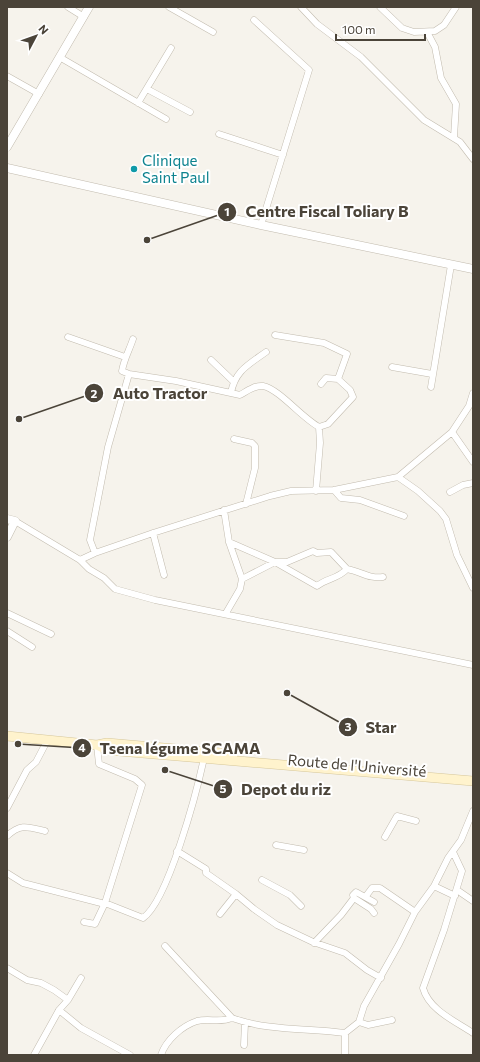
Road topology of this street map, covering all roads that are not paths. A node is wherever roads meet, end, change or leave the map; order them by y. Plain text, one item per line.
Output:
1 (68, 7) edge
2 (89, 7) edge
3 (169, 7) edge
4 (301, 7) edge
5 (380, 7) edge
6 (456, 7) edge
7 (84, 17) junction
8 (254, 20) dead end
9 (213, 32) dead end
10 (427, 32) junction
11 (171, 48) dead end
12 (61, 58) junction
13 (7, 76) edge
14 (147, 89) junction
15 (39, 94) junction
16 (138, 103) junction
17 (190, 112) dead end
18 (166, 119) dead end
19 (219, 134) dead end
20 (454, 137) junction
21 (7, 147) edge
22 (282, 155) junction
23 (473, 159) edge
24 (7, 168) edge
25 (261, 225) junction
26 (451, 265) junction
27 (473, 269) edge
28 (275, 335) dead end
29 (68, 337) dead end
30 (133, 339) dead end
31 (266, 352) dead end
32 (124, 357) junction
33 (211, 360) dead end
34 (392, 367) dead end
35 (129, 374) junction
36 (432, 374) junction
37 (338, 379) junction
38 (233, 381) junction
39 (321, 384) dead end
40 (431, 387) dead end
41 (231, 393) junction
42 (473, 393) edge
43 (319, 427) junction
44 (452, 432) junction
45 (234, 439) dead end
46 (473, 462) edge
47 (398, 477) junction
48 (473, 483) edge
49 (334, 490) junction
50 (316, 491) junction
51 (450, 492) dead end
52 (246, 504) junction
53 (224, 510) junction
54 (404, 516) dead end
55 (11, 520) edge
56 (153, 533) junction
57 (7, 537) edge
58 (229, 542) junction
59 (95, 553) junction
60 (80, 560) junction
61 (275, 562) junction
62 (347, 569) junction
63 (164, 575) dead end
64 (384, 577) dead end
65 (242, 579) junction
66 (473, 588) edge
67 (7, 613) edge
68 (226, 613) junction
69 (7, 632) edge
70 (51, 634) dead end
71 (32, 647) dead end
72 (473, 665) edge
73 (7, 736) edge
74 (46, 741) junction
75 (97, 745) junction
76 (204, 758) junction
77 (473, 776) edge
78 (473, 781) edge
79 (7, 808) edge
80 (473, 811) edge
81 (416, 821) dead end
82 (45, 831) dead end
83 (7, 836) edge
84 (385, 837) dead end
85 (276, 845) dead end
86 (177, 850) junction
87 (304, 850) dead end
88 (453, 852) junction
89 (7, 873) edge
90 (262, 880) dead end
91 (434, 886) junction
92 (456, 893) junction
93 (236, 894) junction
94 (366, 896) junction
95 (354, 898) junction
96 (374, 902) dead end
97 (473, 902) edge
98 (105, 903) junction
99 (301, 906) dead end
100 (415, 912) junction
101 (374, 913) dead end
102 (220, 914) dead end
103 (84, 922) dead end
104 (314, 942) junction
105 (165, 946) dead end
106 (7, 968) edge
107 (81, 978) dead end
108 (380, 978) junction
109 (68, 1000) junction
110 (59, 1010) junction
111 (232, 1018) junction
112 (392, 1020) dead end
113 (359, 1022) junction
114 (245, 1023) junction
115 (345, 1033) junction
116 (473, 1033) edge
117 (244, 1045) dead end
118 (34, 1055) edge
119 (130, 1055) edge
120 (161, 1055) edge
121 (345, 1055) edge

1 - 7 street
2 - 7 street
3 - 9 street
4 - 20 street
5 - 10 street
6 - 10 street
7 - 12 street
8 - 22 street
10 - 20 street
11 - 14 street
12 - 15 street
12 - 16 street
13 - 15 street
14 - 16 street
14 - 17 street
15 - 21 street
16 - 18 street
19 - 22 street
20 - 23 street
22 - 25 street
24 - 25 street
25 - 26 street
26 - 27 street
26 - 36 street
28 - 37 street
29 - 32 street
30 - 32 street
31 - 38 street
32 - 35 street
33 - 38 street
34 - 36 street
35 - 41 street
35 - 59 street
36 - 40 street
37 - 39 street
37 - 43 street
38 - 41 street
41 - 43 street
42 - 44 street
43 - 50 street
44 - 46 street
44 - 47 street
45 - 52 street
47 - 49 street
47 - 66 street
48 - 51 street
49 - 50 street
49 - 54 street
50 - 52 street
52 - 53 street
53 - 56 street
53 - 58 street
55 - 57 street
55 - 60 street
56 - 59 street
56 - 63 street
58 - 61 street
58 - 65 street
59 - 60 street
60 - 68 street
61 - 62 street
61 - 62 street
61 - 65 street
62 - 64 street
65 - 68 street
67 - 70 street
68 - 72 street
69 - 71 street
73 - 74 main road, Route de l'Université
74 - 75 main road, Route de l'Université
74 - 79 street
75 - 76 main road, Route de l'Université
75 - 77 main road, Route de l'Université
75 - 98 street
76 - 78 main road, Route de l'Université
76 - 86 street
80 - 88 street
81 - 84 street
82 - 83 street
85 - 87 street
86 - 93 street
86 - 98 street
88 - 91 street
88 - 92 street
89 - 98 street
90 - 99 street
91 - 92 street
91 - 100 street
92 - 97 street
92 - 116 street
93 - 102 street
93 - 104 street
94 - 95 street
94 - 96 street
94 - 100 street
95 - 101 street
95 - 104 street
98 - 103 street
100 - 108 street
104 - 108 street
105 - 111 street
106 - 109 street
107 - 109 street
108 - 113 street
109 - 110 street
110 - 118 street
110 - 119 street
111 - 114 street
111 - 120 street
112 - 113 street
113 - 115 street
114 - 115 street
114 - 117 street
115 - 121 street

